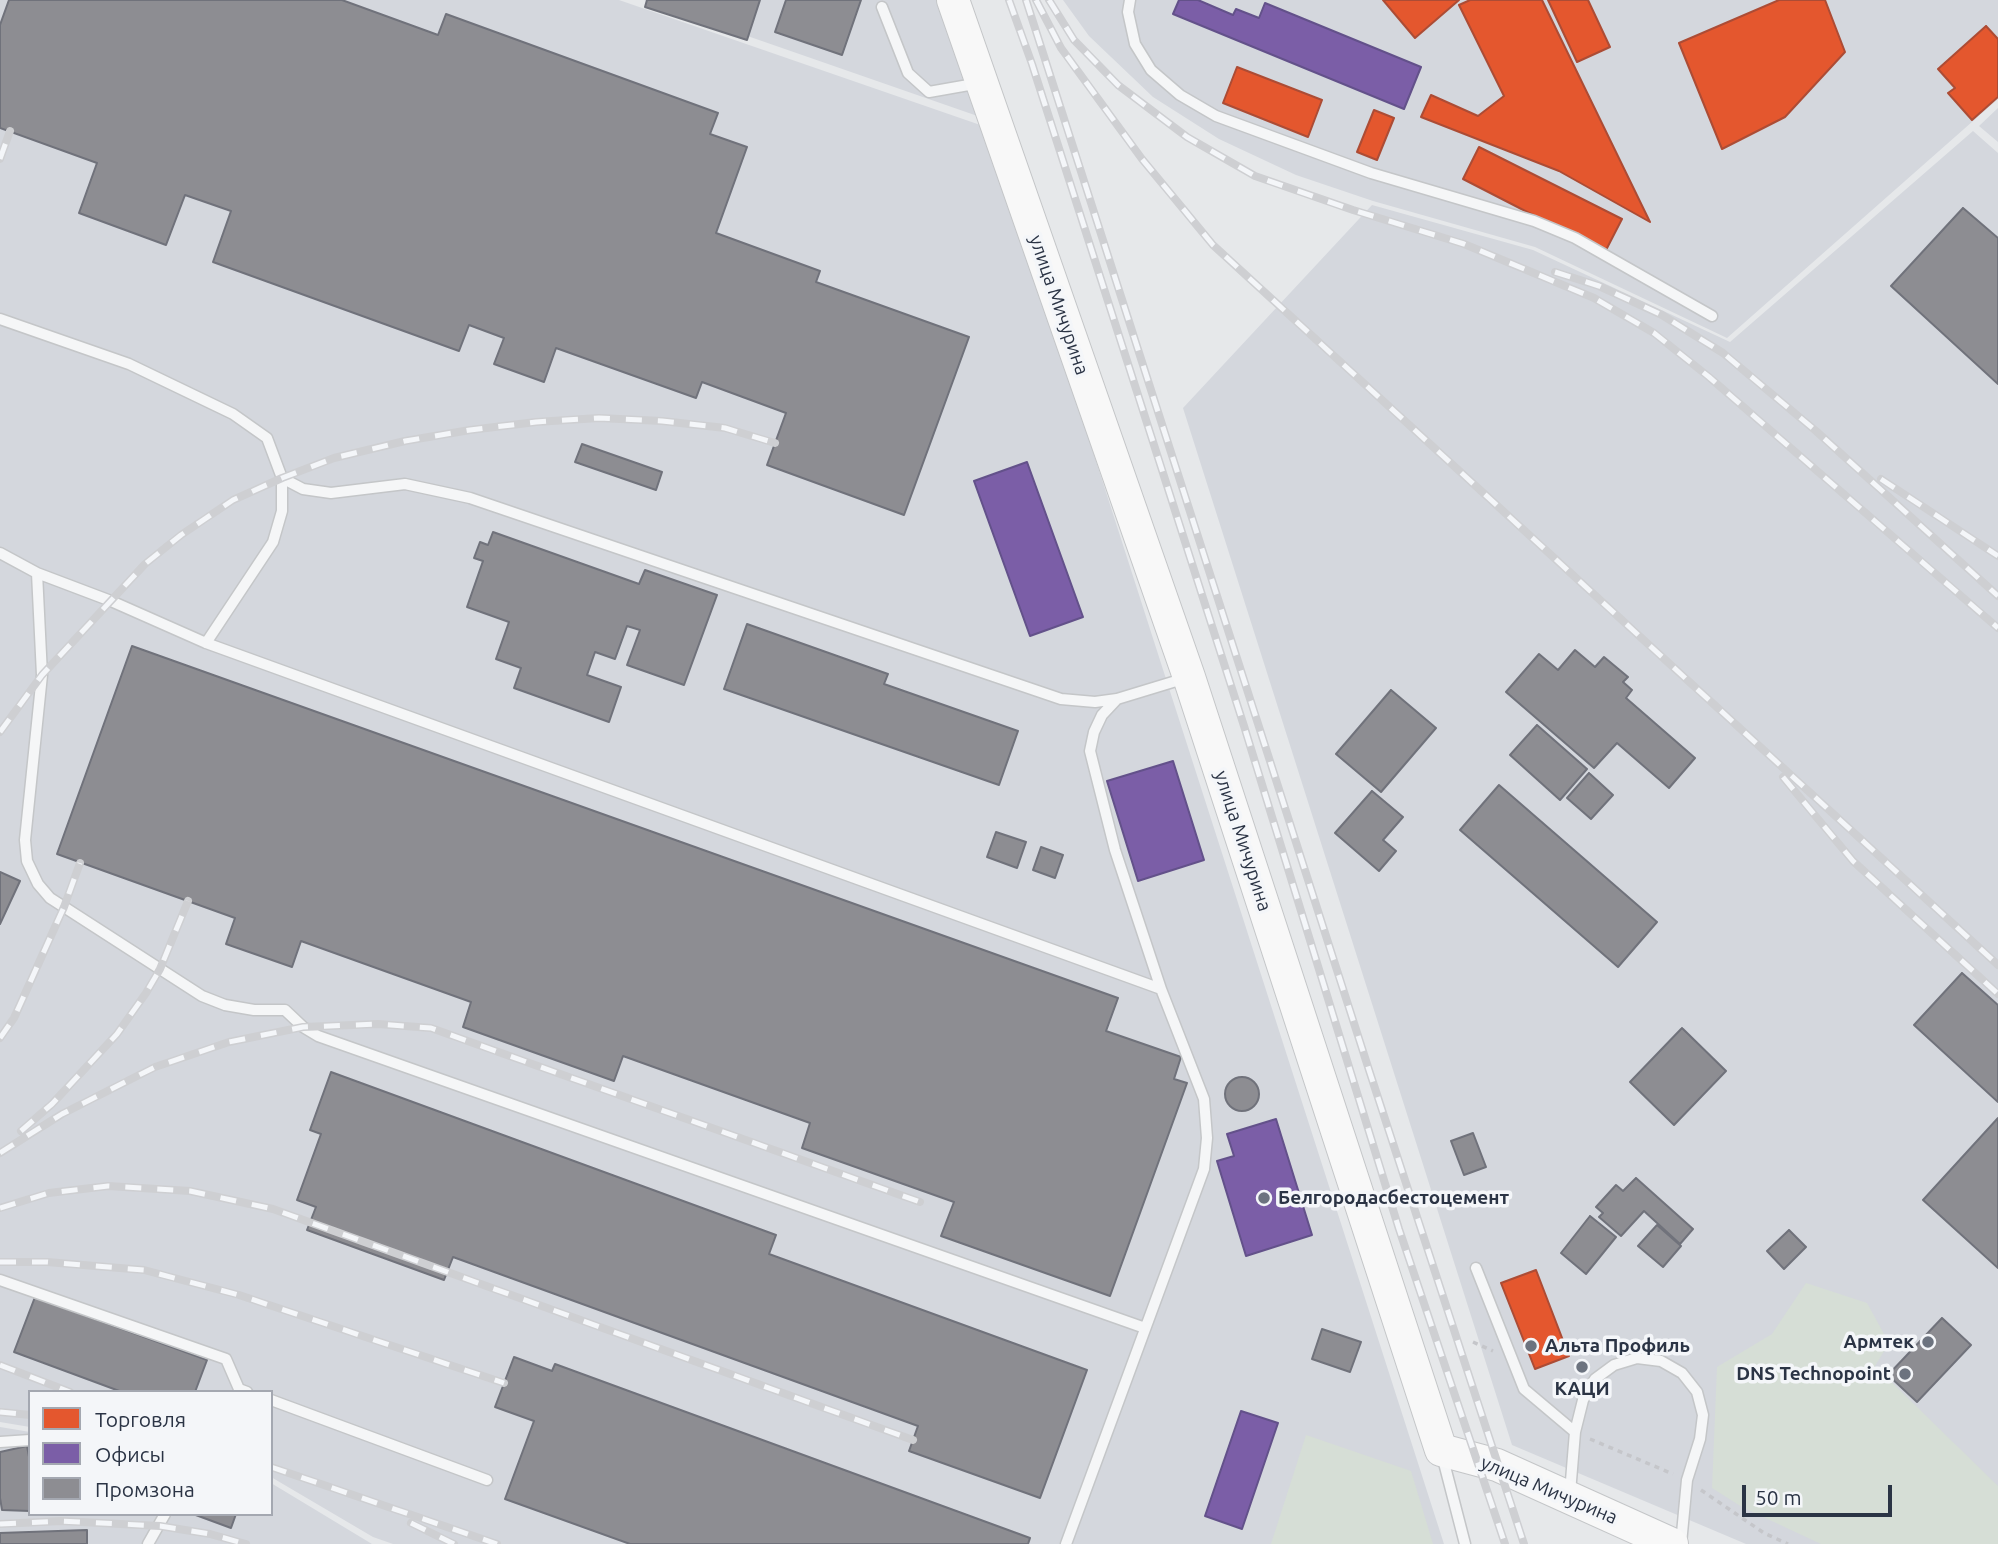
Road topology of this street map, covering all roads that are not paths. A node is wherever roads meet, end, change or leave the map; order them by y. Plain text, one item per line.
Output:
1 (953, 0) edge
2 (1130, 0) edge
3 (882, 7) dead end
4 (983, 82) junction
5 (1712, 316) dead end
6 (0, 319) edge
7 (282, 478) junction
8 (0, 553) edge
9 (37, 573) junction
10 (206, 643) junction
11 (1189, 677) junction
12 (1118, 699) junction
13 (1161, 989) junction
14 (1476, 1268) dead end
15 (0, 1280) edge
16 (1145, 1328) junction
17 (242, 1390) edge
18 (273, 1402) edge
19 (1575, 1433) junction
20 (28, 1440) edge
21 (0, 1442) edge
22 (1441, 1450) junction
23 (487, 1480) dead end
24 (1569, 1497) junction
25 (164, 1516) edge
26 (148, 1544) edge
27 (1066, 1544) edge
28 (1465, 1544) edge
29 (1672, 1544) edge
30 (1681, 1544) edge

1 - 4 street, улица Мичурина
2 - 5 lane
3 - 4 lane
4 - 11 street, улица Мичурина
6 - 7 lane
7 - 10 lane
7 - 12 lane
8 - 9 lane
9 - 10 lane
9 - 16 lane
10 - 13 lane
11 - 12 lane
11 - 22 street, улица Мичурина
12 - 13 lane
13 - 16 lane
14 - 19 lane
15 - 17 lane
16 - 27 lane
18 - 23 lane
19 - 24 lane
19 - 30 lane
20 - 21 lane
22 - 24 street, улица Мичурина
22 - 28 lane
24 - 29 street, улица Мичурина
25 - 26 lane

